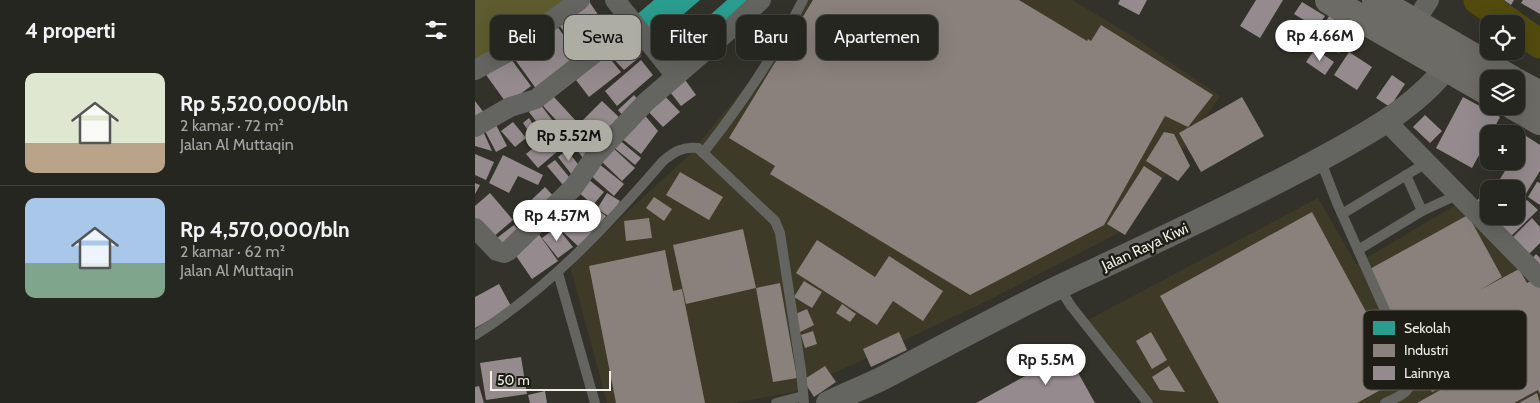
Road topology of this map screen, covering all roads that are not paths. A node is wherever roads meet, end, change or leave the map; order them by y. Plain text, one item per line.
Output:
1 (580, 0) edge
2 (615, 0) edge
3 (761, 0) edge
4 (803, 0) edge
5 (1329, 0) edge
6 (1376, 0) edge
7 (1422, 11) edge
8 (627, 15) edge
9 (641, 33) edge
10 (1453, 59) junction
11 (586, 60) edge
12 (475, 70) edge
13 (1485, 70) edge
14 (676, 76) junction
15 (1480, 84) edge
16 (1525, 87) edge
17 (1540, 95) edge
18 (1525, 112) edge
19 (1540, 120) edge
20 (1386, 121) junction
21 (475, 127) edge
22 (703, 153) junction
23 (1321, 158) junction
24 (1425, 163) junction
25 (1406, 175) junction
26 (1457, 195) junction
27 (1422, 210) junction
28 (1342, 214) junction
29 (475, 228) edge
30 (1358, 250) junction
31 (558, 272) junction
32 (1540, 278) edge
33 (1059, 287) junction
34 (1385, 310) edge
35 (475, 335) edge
36 (1408, 390) edge
37 (803, 400) edge
38 (595, 403) edge
39 (776, 403) edge
40 (828, 403) edge
41 (1148, 403) edge
42 (1385, 403) edge

1 - 12 street
2 - 8 street
3 - 14 street
4 - 22 lane
5 - 10 highway
6 - 7 highway
7 - 10 highway
9 - 14 street
10 - 13 highway
10 - 15 highway
10 - 20 street, Jalan Raya Kiwi
11 - 21 street
14 - 29 street
16 - 17 highway
18 - 19 highway
20 - 23 street, Jalan Raya Kiwi
20 - 24 street
22 - 31 lane
22 - 37 lane
23 - 28 lane
23 - 33 street, Jalan Raya Kiwi
24 - 25 lane
24 - 26 street
25 - 27 lane
25 - 28 lane
26 - 27 lane
26 - 32 street
27 - 30 lane
28 - 30 lane
30 - 34 lane
31 - 35 lane
31 - 38 lane
33 - 40 street, Jalan Raya Kiwi
33 - 41 lane
36 - 42 lane
37 - 39 lane

